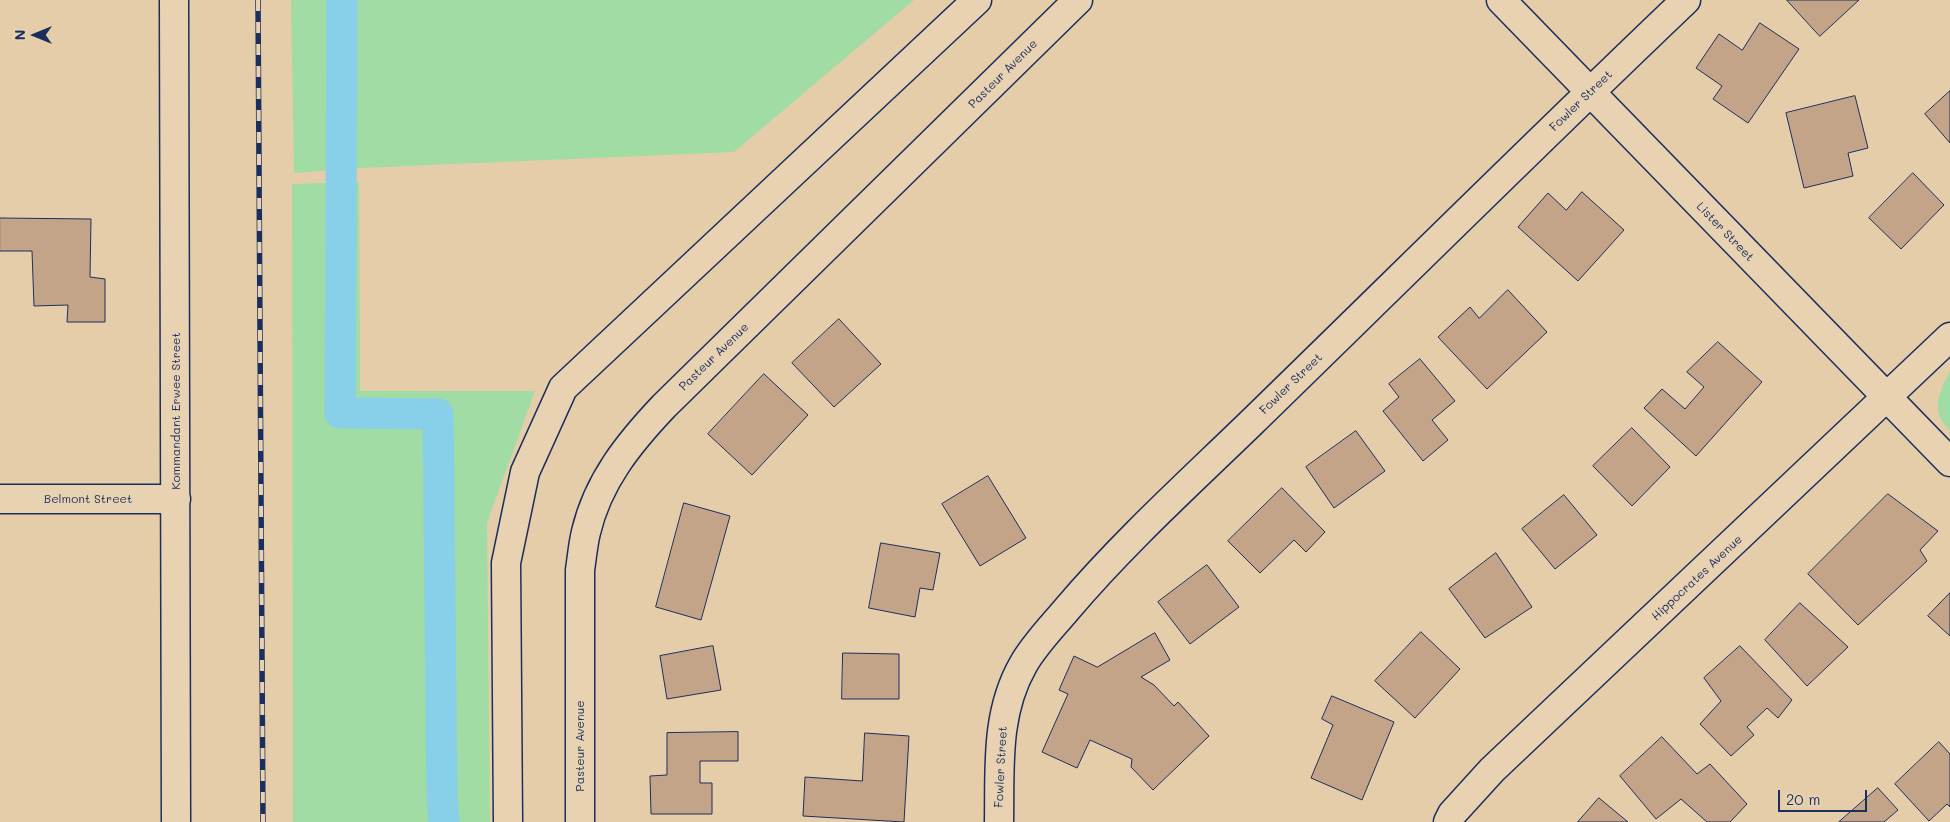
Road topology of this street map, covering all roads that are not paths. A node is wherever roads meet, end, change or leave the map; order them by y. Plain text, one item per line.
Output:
1 (174, 0) edge
2 (977, 0) edge
3 (1078, 0) edge
4 (1501, 0) edge
5 (1686, 0) edge
6 (1589, 92) junction
7 (1950, 337) edge
8 (1888, 398) junction
9 (1950, 462) edge
10 (176, 499) junction
11 (0, 500) edge
12 (176, 822) edge
13 (508, 822) edge
14 (580, 822) edge
15 (999, 822) edge
16 (1448, 822) edge

1 - 10 street, Kommandant Erwee Street
2 - 13 street
3 - 14 street, Pasteur Avenue
4 - 6 street, Lister Street
5 - 6 street, Fowler Street
6 - 8 street, Lister Street
6 - 15 street, Fowler Street
7 - 8 street, Hippocrates Avenue
8 - 9 street, Lister Street
8 - 16 street, Hippocrates Avenue
10 - 11 street, Belmont Street
10 - 12 street, Kommandant Erwee Street

